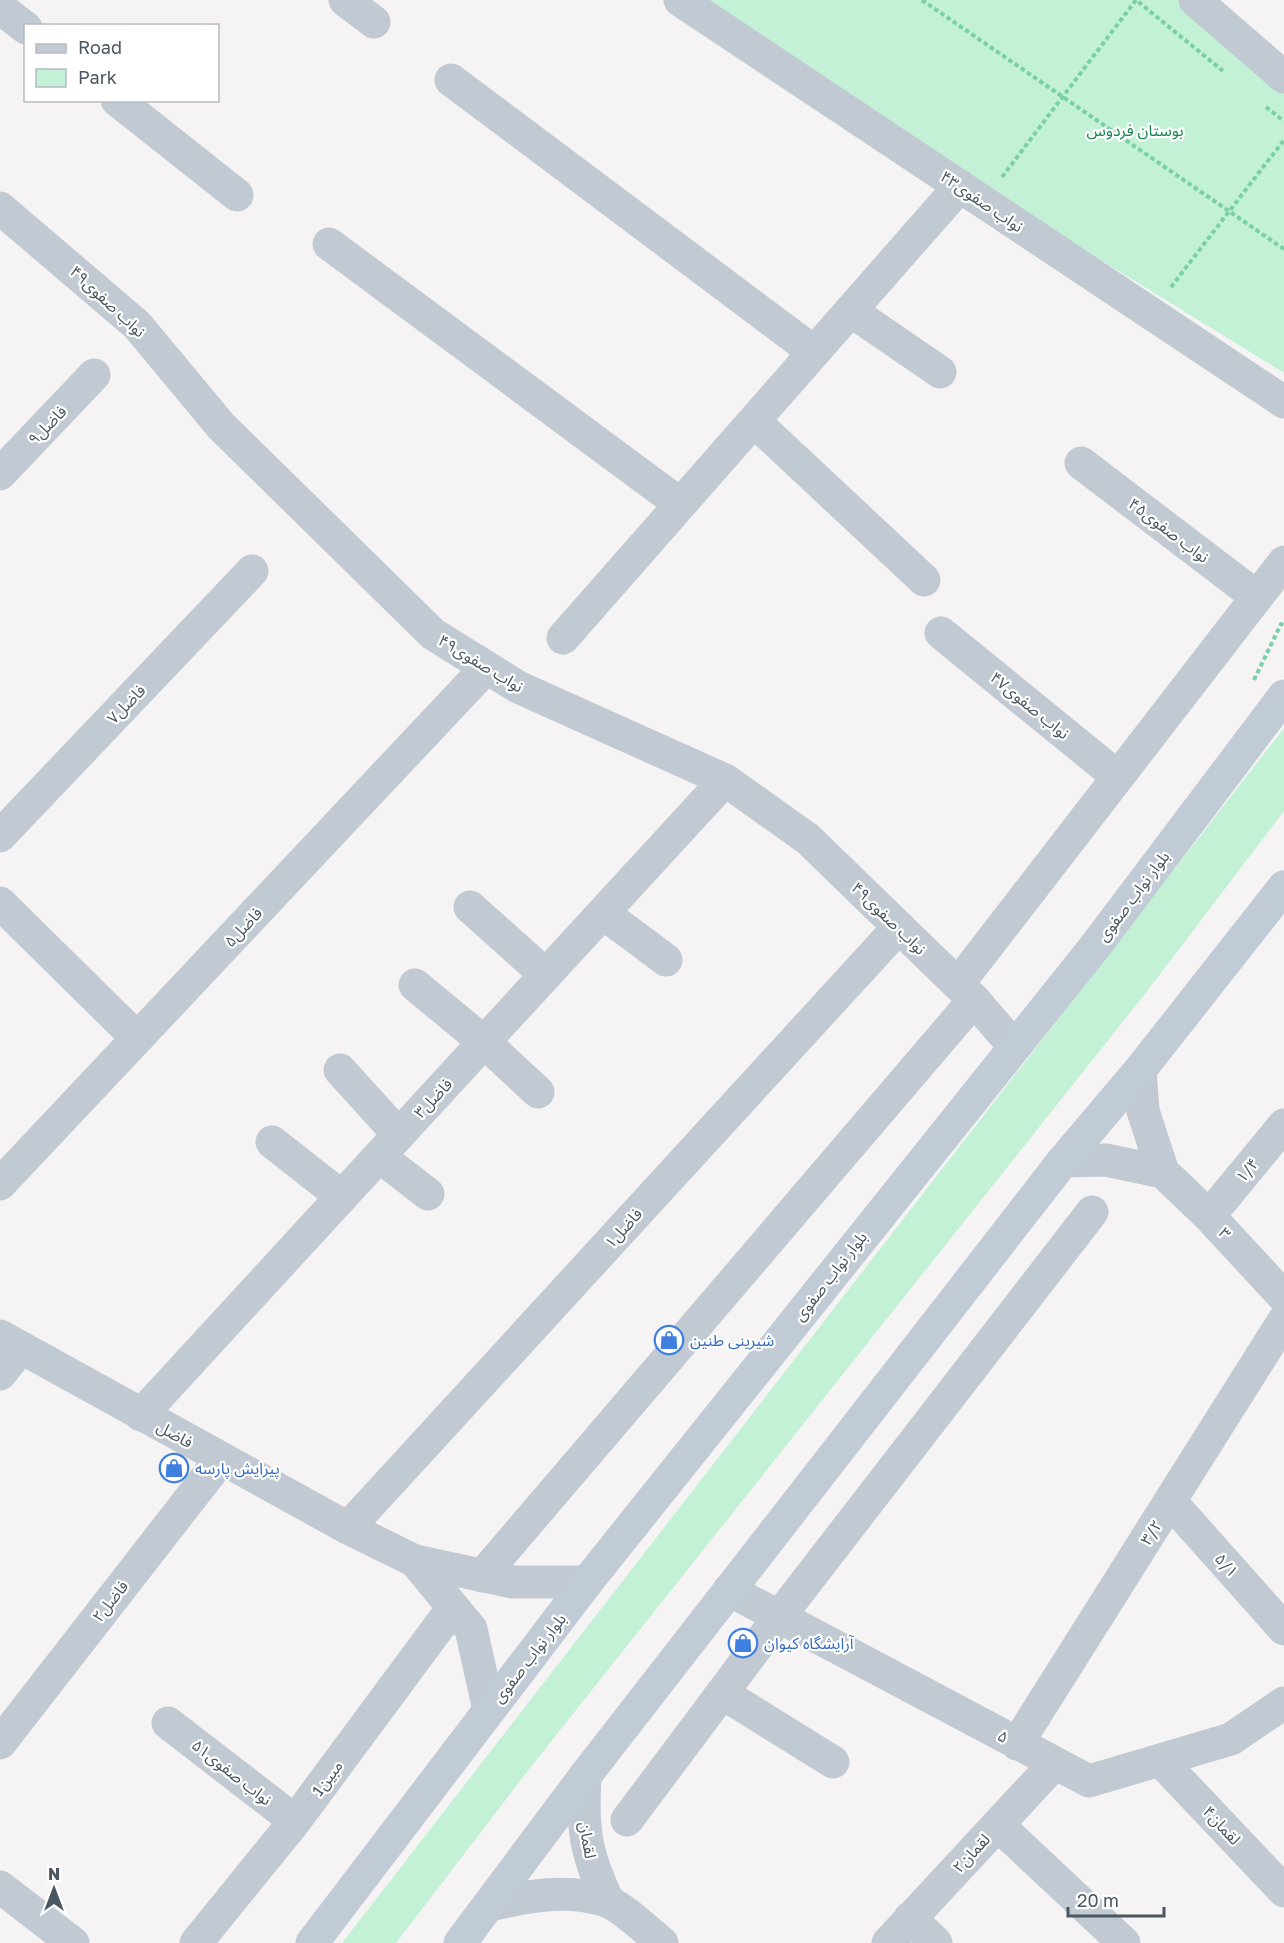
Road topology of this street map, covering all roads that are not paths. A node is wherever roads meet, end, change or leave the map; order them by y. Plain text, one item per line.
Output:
1 (345, 0) edge
2 (680, 0) edge
3 (1195, 0) edge
4 (0, 8) edge
5 (374, 22) dead end
6 (24, 26) edge
7 (1284, 77) edge
8 (451, 80) dead end
9 (120, 102) edge
10 (971, 194) junction
11 (237, 195) dead end
12 (0, 208) edge
13 (329, 244) dead end
14 (851, 311) junction
15 (814, 352) junction
16 (940, 372) dead end
17 (94, 375) dead end
18 (1284, 402) edge
19 (754, 421) junction
20 (1081, 464) dead end
21 (0, 474) edge
22 (680, 504) junction
23 (1284, 562) edge
24 (252, 571) dead end
25 (924, 580) dead end
26 (1257, 597) junction
27 (941, 633) dead end
28 (563, 638) dead end
29 (485, 669) junction
30 (1284, 696) edge
31 (1118, 777) junction
32 (725, 780) junction
33 (0, 836) edge
34 (1284, 887) edge
35 (0, 903) edge
36 (470, 907) dead end
37 (603, 912) junction
38 (899, 927) junction
39 (666, 960) dead end
40 (546, 975) junction
41 (415, 985) dead end
42 (966, 992) junction
43 (137, 1038) junction
44 (484, 1042) junction
45 (1013, 1045) junction
46 (340, 1070) dead end
47 (1140, 1070) junction
48 (538, 1092) dead end
49 (1284, 1125) edge
50 (272, 1142) dead end
51 (389, 1146) junction
52 (1063, 1161) junction
53 (1163, 1172) junction
54 (0, 1184) edge
55 (428, 1194) dead end
56 (342, 1197) junction
57 (1092, 1212) dead end
58 (1209, 1216) junction
59 (1284, 1297) edge
60 (1284, 1320) edge
61 (10, 1342) edge
62 (0, 1374) edge
63 (141, 1415) junction
64 (221, 1459) junction
65 (1170, 1501) junction
66 (348, 1528) junction
67 (415, 1562) junction
68 (483, 1576) junction
69 (587, 1582) junction
70 (729, 1590) junction
71 (452, 1609) junction
72 (779, 1617) junction
73 (1282, 1623) edge
74 (722, 1693) junction
75 (1284, 1703) edge
76 (489, 1710) junction
77 (168, 1723) dead end
78 (0, 1743) edge
79 (1017, 1744) junction
80 (1160, 1760) junction
81 (833, 1762) dead end
82 (1055, 1763) junction
83 (585, 1776) junction
84 (627, 1820) dead end
85 (295, 1821) junction
86 (998, 1825) junction
87 (0, 1887) edge
88 (1284, 1891) edge
89 (608, 1901) junction
90 (490, 1905) junction
91 (910, 1918) junction
92 (73, 1943) edge
93 (196, 1943) edge
94 (312, 1943) edge
95 (460, 1943) edge
96 (662, 1943) edge
97 (888, 1943) edge
98 (936, 1943) edge
99 (1124, 1943) edge

1 - 5 street
2 - 10 street, ۴۳نواب صفوی
3 - 7 street
4 - 6 street
8 - 15 street
9 - 11 street
10 - 14 street
10 - 18 street, ۴۳نواب صفوی
12 - 29 street, ۴۹نواب صفوی
13 - 22 street
14 - 15 street
14 - 16 street
15 - 19 street
17 - 21 street, ۹فاضل
19 - 22 street
19 - 25 street
20 - 26 street, ۴۵نواب صفوی
22 - 28 street
23 - 26 street
24 - 33 street, ۷فاضل
26 - 31 street
27 - 31 street, ۴۷نواب صفوی
29 - 32 street, ۴۹نواب صفوی
29 - 43 street, ۵فاضل
30 - 45 main road, بلوار نواب صفوی
31 - 42 street
32 - 37 street, ۳فاضل
32 - 38 street, ۴۹نواب صفوی
34 - 47 main road
35 - 43 street
36 - 40 street
37 - 39 street
37 - 40 street, ۳فاضل
38 - 42 street, ۴۹نواب صفوی
38 - 66 street, ۱فاضل
40 - 44 street, ۳فاضل
41 - 44 street
42 - 45 street, ۴۹نواب صفوی
42 - 68 street
43 - 54 street, ۵فاضل
44 - 48 street
44 - 51 street, ۳فاضل
45 - 69 main road, بلوار نواب صفوی
46 - 51 street
47 - 52 main road
47 - 53 street, ۳
49 - 58 street, ۱/۴
50 - 56 street
51 - 55 street
51 - 56 street, ۳فاضل
52 - 53 street
52 - 70 main road
53 - 58 street, ۳
56 - 63 street, ۳فاضل
57 - 72 street
58 - 59 street, ۳
60 - 65 street, ۳/۲
61 - 62 street
61 - 63 street, فاضل
63 - 64 street, فاضل
64 - 66 street, فاضل
64 - 78 street, ۲فاضل
65 - 73 street, ۵/۱
65 - 79 street, ۳/۲
66 - 67 street, فاضل
67 - 68 street, فاضل
67 - 71 street, فاضل
68 - 69 street, فاضل
69 - 76 main road, بلوار نواب صفوی
70 - 72 street, ۵
70 - 83 main road
71 - 76 street, فاضل
71 - 85 street, 1مبین
72 - 74 street
72 - 79 street, ۵
74 - 81 street
74 - 84 street
75 - 80 street, ۵
76 - 94 main road, بلوار نواب صفوی
77 - 85 street, ۵۱نواب صفوی
79 - 82 street, ۵
80 - 82 street, ۵
80 - 88 street, لقمان۴
82 - 86 street, ۲لقمان
83 - 89 street, لقمان
83 - 90 main road
85 - 93 street, 1مبین
86 - 91 street, ۲لقمان
86 - 99 street
87 - 92 street
89 - 90 street, لقمان
89 - 96 street, لقمان
90 - 95 main road
91 - 97 street, ۲لقمان
91 - 98 street

